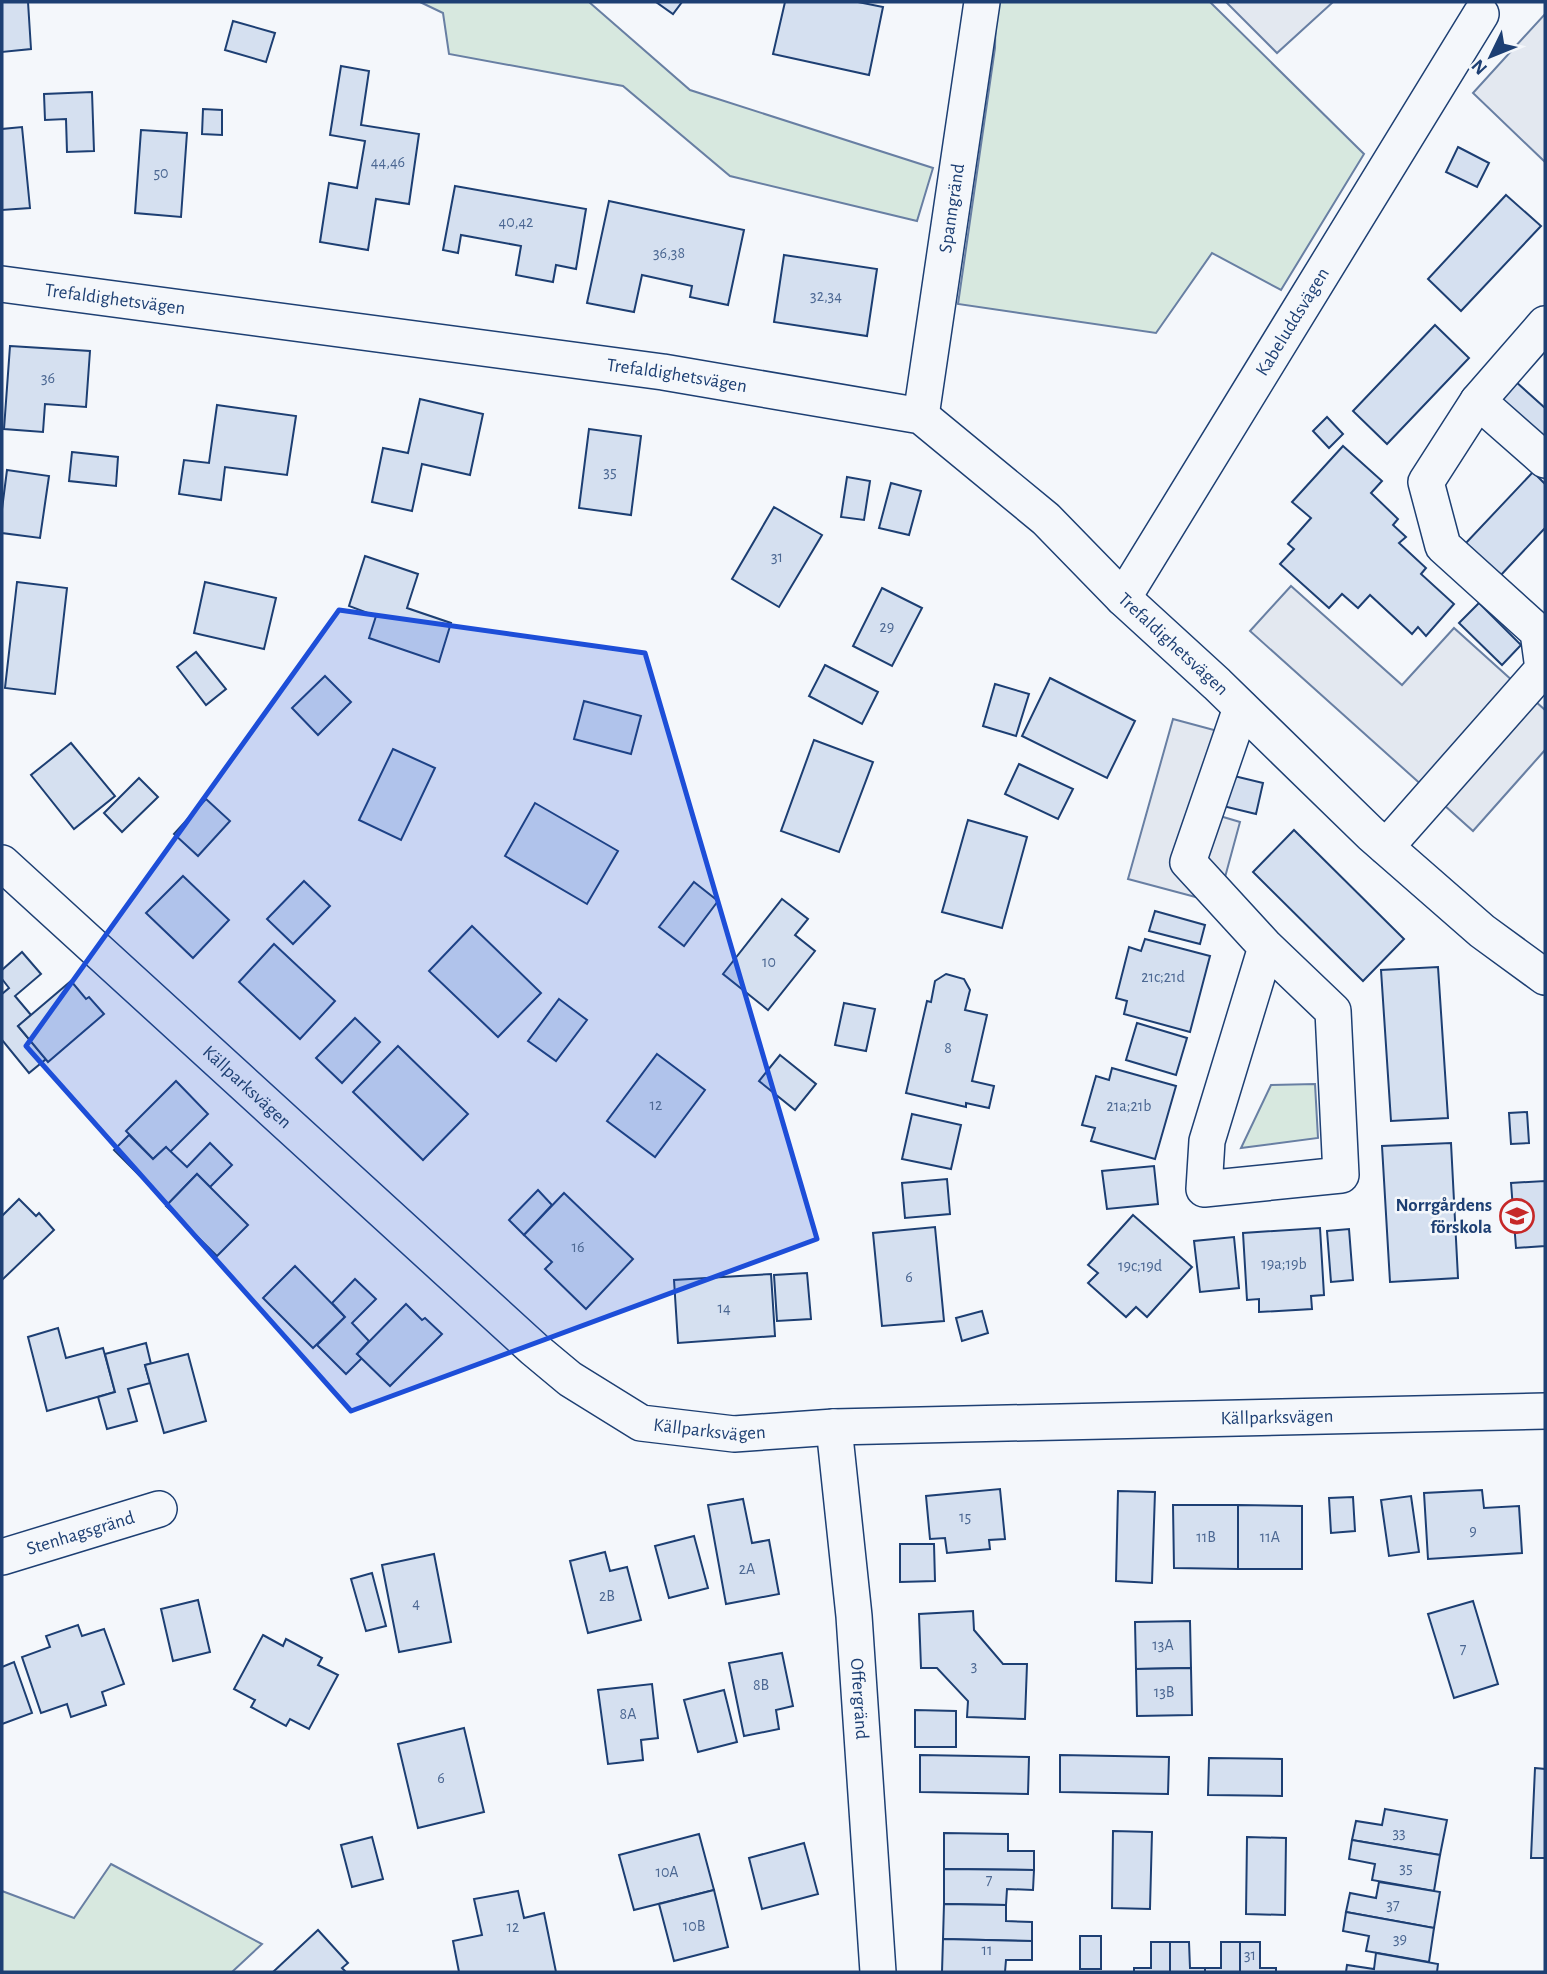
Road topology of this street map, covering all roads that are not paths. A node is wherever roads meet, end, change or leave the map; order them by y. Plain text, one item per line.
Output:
1 (982, 2) edge
2 (1474, 8) edge
3 (2, 284) edge
4 (1545, 324) edge
5 (1478, 401) junction
6 (921, 416) junction
7 (1545, 460) edge
8 (1123, 598) junction
9 (1241, 708) junction
10 (1386, 847) junction
11 (2, 863) edge
12 (1266, 947) junction
13 (1545, 977) edge
14 (1545, 1411) edge
15 (834, 1427) junction
16 (159, 1509) dead end
17 (2, 1557) edge
18 (878, 1972) edge

1 - 6 street, Spanngränd
2 - 8 street, Kabeluddsvägen
3 - 6 street, Trefaldighetsvägen
4 - 5 street
5 - 7 street
5 - 10 street
6 - 8 street, Trefaldighetsvägen
8 - 9 street, Trefaldighetsvägen
9 - 10 street, Trefaldighetsvägen
9 - 12 street, Trefaldighetsvägen
10 - 13 street, Trefaldighetsvägen
11 - 15 street, Källparksvägen
12 - 12 street, Trefaldighetsvägen
14 - 15 street, Källparksvägen
15 - 18 street, Offergränd
16 - 17 street, Stenhagsgränd

